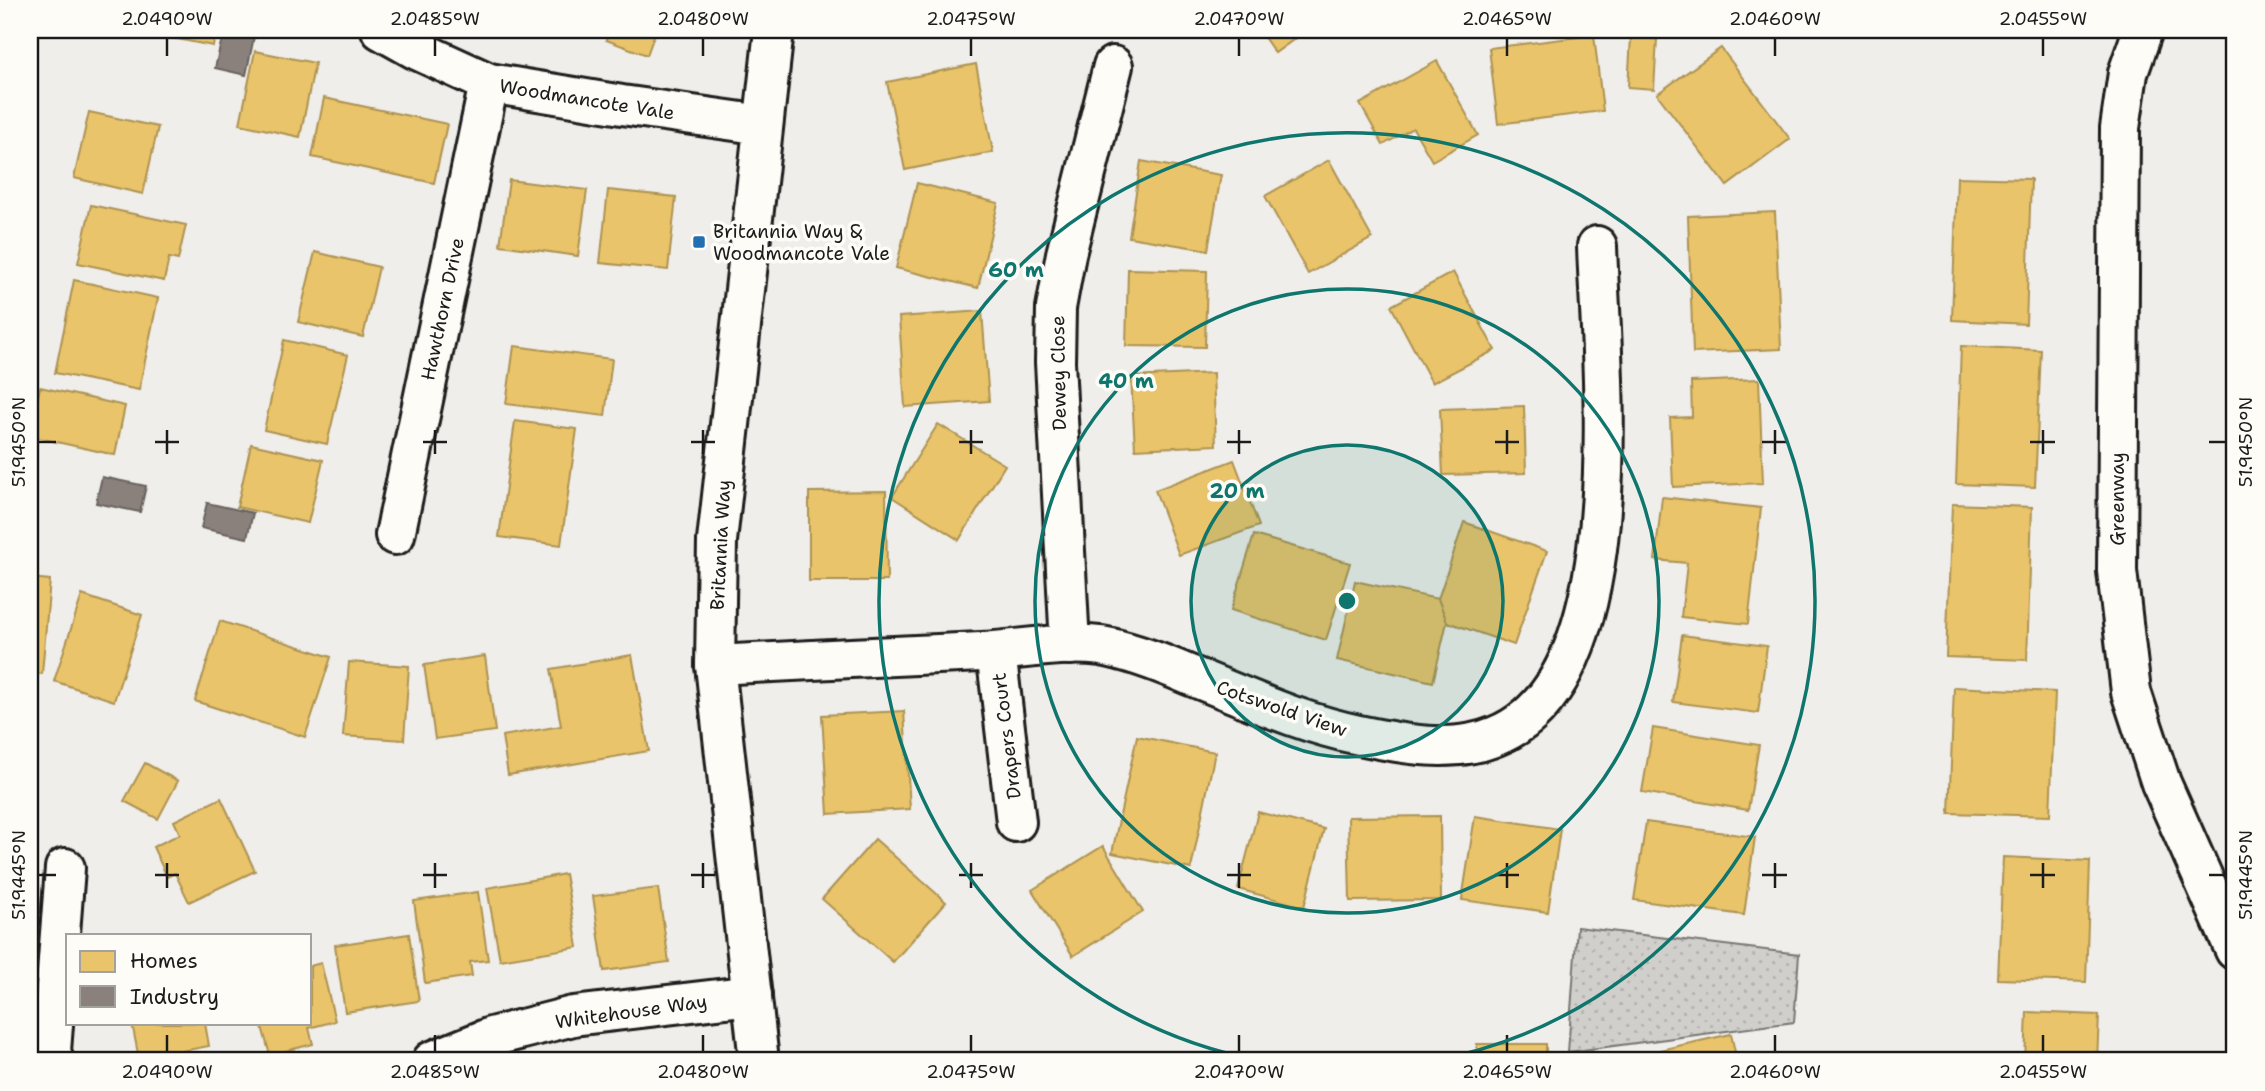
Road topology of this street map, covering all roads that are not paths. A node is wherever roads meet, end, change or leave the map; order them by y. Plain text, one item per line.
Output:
1 (381, 30) edge
2 (774, 30) edge
3 (2143, 30) edge
4 (1113, 66) dead end
5 (489, 83) junction
6 (762, 125) junction
7 (1597, 246) dead end
8 (395, 535) dead end
9 (1070, 645) junction
10 (996, 651) junction
11 (715, 665) junction
12 (1016, 822) dead end
13 (65, 868) dead end
14 (2235, 950) edge
15 (752, 995) junction
16 (54, 1061) edge
17 (432, 1061) edge
18 (759, 1061) edge

1 - 5 street, Woodmancote Vale
2 - 6 street, Britannia Way
3 - 14 street, Greenway
4 - 9 street, Dewey Close
5 - 6 street, Woodmancote Vale
5 - 8 street, Hawthorn Drive
6 - 11 street, Britannia Way
7 - 9 street, Cotswold View
9 - 10 street, Cotswold View
10 - 11 street, Cotswold View
10 - 12 street, Drapers Court
11 - 15 street, Britannia Way
13 - 16 street
15 - 17 street, Whitehouse Way
15 - 18 street, Britannia Way

